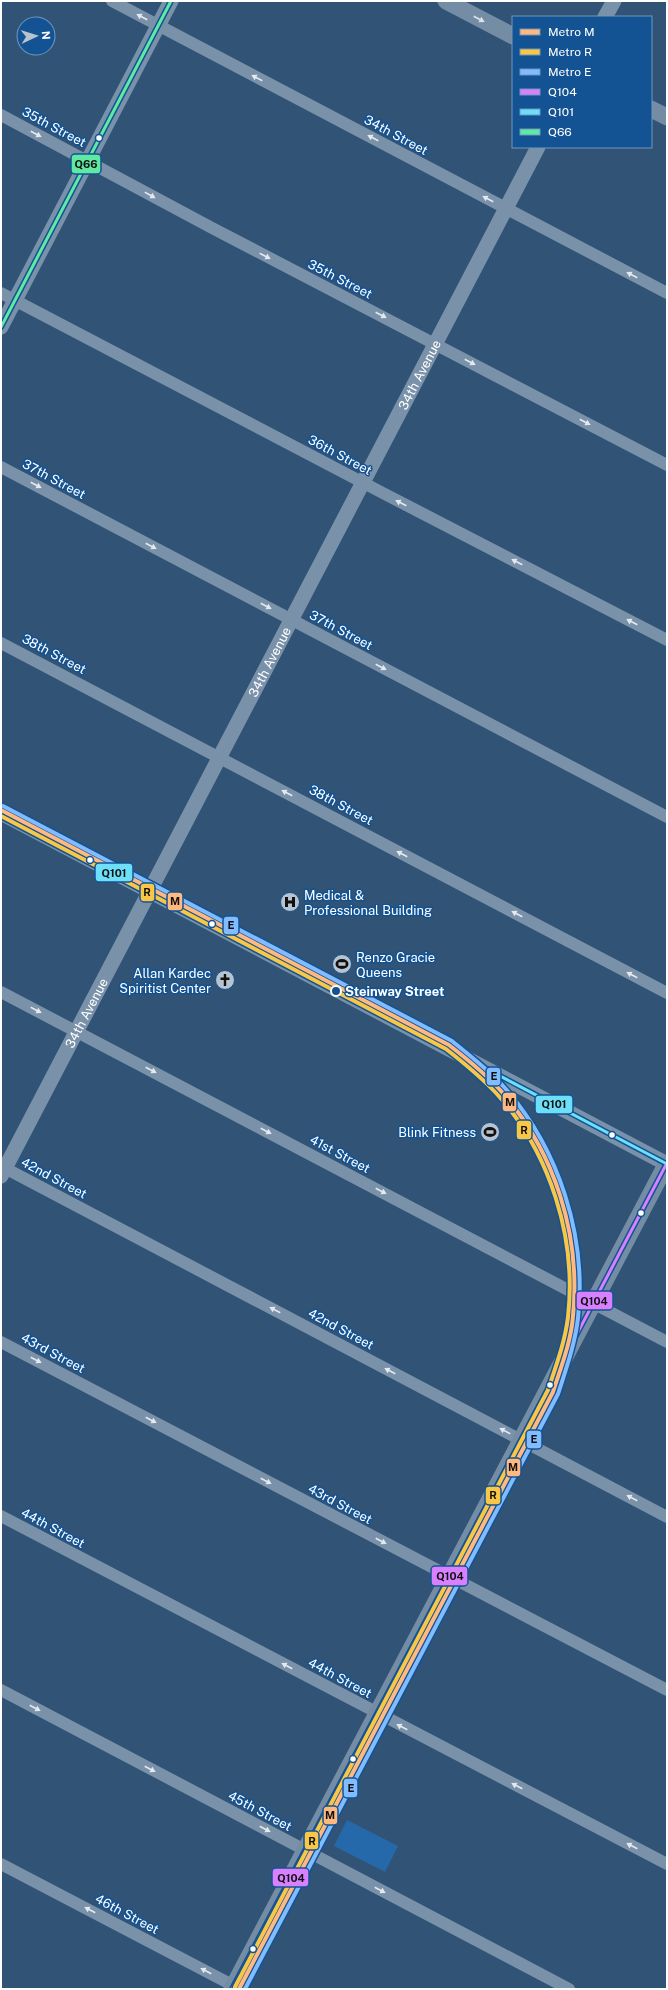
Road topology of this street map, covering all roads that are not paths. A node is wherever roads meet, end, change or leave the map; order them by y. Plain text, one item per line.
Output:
1 (112, 1) edge
2 (171, 1) edge
3 (446, 1) edge
4 (614, 1) edge
5 (606, 16) edge
6 (158, 25) junction
7 (512, 35) edge
8 (652, 110) edge
9 (1, 116) edge
10 (667, 117) edge
11 (537, 148) edge
12 (87, 161) junction
13 (506, 208) junction
14 (1, 293) edge
15 (667, 293) edge
16 (15, 300) junction
17 (1, 327) edge
18 (435, 344) junction
19 (667, 465) edge
20 (1, 467) edge
21 (362, 483) junction
22 (291, 620) junction
23 (667, 640) edge
24 (1, 642) edge
25 (219, 758) junction
26 (1, 813) edge
27 (667, 817) edge
28 (150, 891) junction
29 (1, 992) edge
30 (667, 993) edge
31 (76, 1031) junction
32 (667, 1164) edge
33 (2, 1170) edge
34 (594, 1303) junction
35 (1, 1342) edge
36 (667, 1342) edge
37 (521, 1440) junction
38 (1, 1516) edge
39 (667, 1517) edge
40 (449, 1577) junction
41 (1, 1690) edge
42 (667, 1690) edge
43 (378, 1714) junction
44 (306, 1851) junction
45 (1, 1864) edge
46 (667, 1864) edge
47 (235, 1988) edge
48 (569, 1989) edge

6 -> 1 street, 34th Street
2 - 6 street
3 -> 7 main road
4 - 5 street
6 - 12 street
13 -> 6 street, 34th Street
8 - 10 main road
9 -> 12 street, 35th Street
11 - 13 street, 34th Avenue
12 - 16 street
12 -> 18 street, 35th Street
15 -> 13 street, 34th Street
13 - 18 street, 34th Avenue
14 - 16 street, 36th Street
16 - 17 street
16 - 21 street, 36th Street
18 -> 19 street, 35th Street
18 - 21 street, 34th Avenue
20 -> 22 street, 37th Street
21 - 22 street, 34th Avenue
23 -> 21 street, 36th Street
22 - 25 street, 34th Avenue
22 -> 27 street, 37th Street
24 - 25 street, 38th Street
25 - 28 street, 34th Avenue
30 -> 25 street, 38th Street
26 - 28 street
28 - 31 street, 34th Avenue
28 - 32 street
29 -> 31 street, 41st Street
31 - 33 street, 34th Avenue
31 -> 34 street, 41st Street
32 - 34 main road
37 -> 33 street, 42nd Street
34 - 36 street, 41st Street
34 - 37 main road
35 -> 40 street, 43rd Street
39 -> 37 street, 42nd Street
37 - 40 main road
43 -> 38 street, 44th Street
40 - 42 street, 43rd Street
40 - 43 main road
41 -> 44 street, 45th Street
43 - 44 main road
46 -> 43 street, 44th Street
44 - 47 main road
44 -> 48 street, 45th Street
47 -> 45 street, 46th Street

